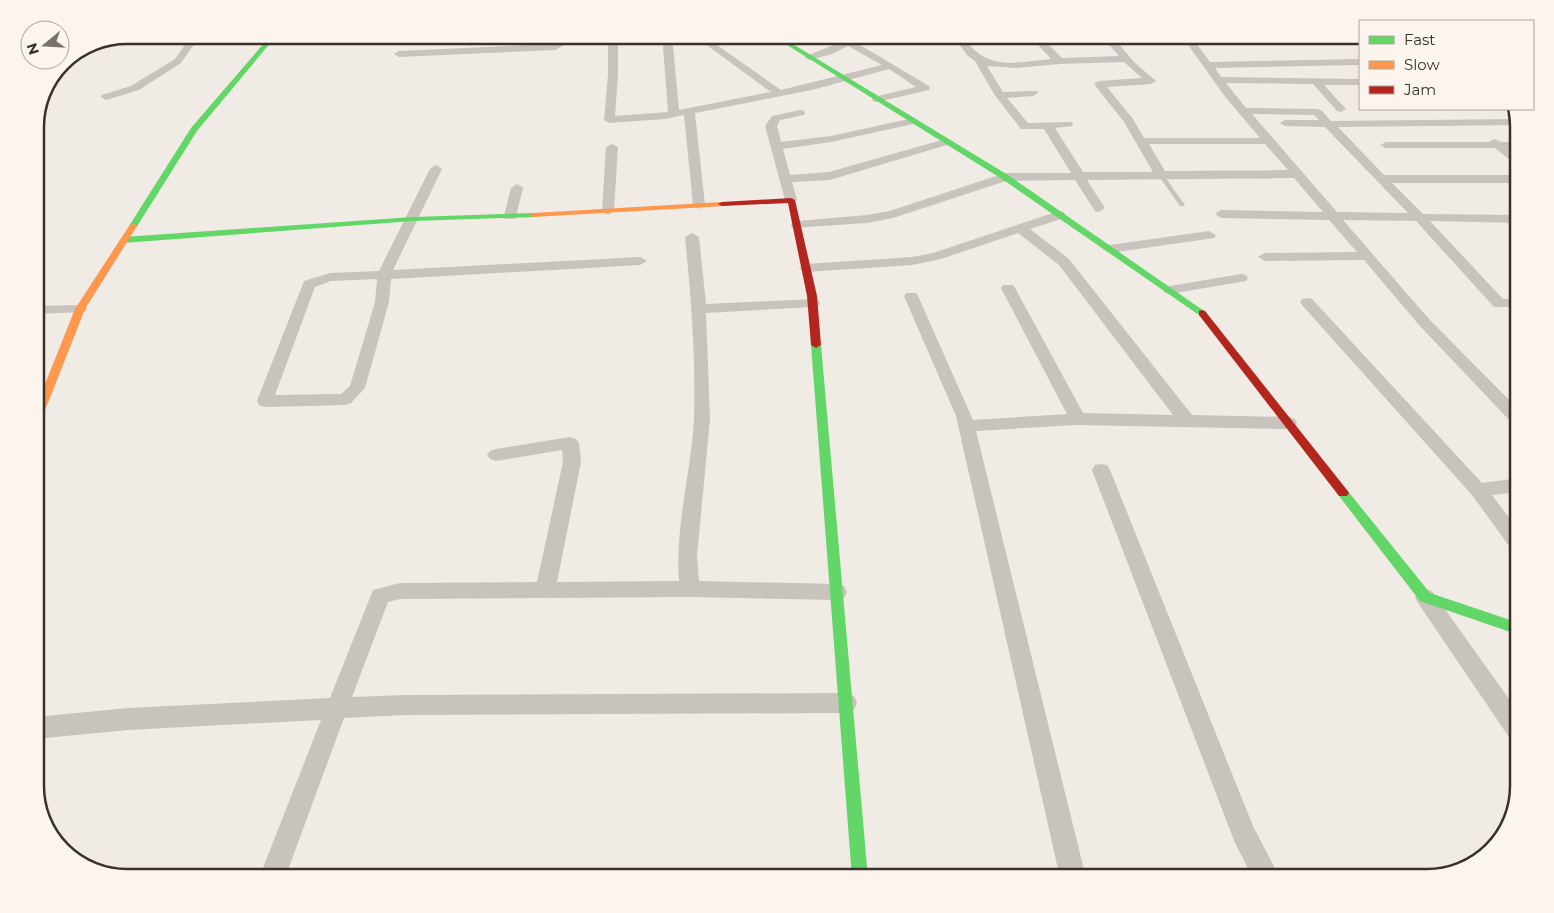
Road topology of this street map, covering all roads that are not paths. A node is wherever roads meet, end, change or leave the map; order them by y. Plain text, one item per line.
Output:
1 (190, 44) edge
2 (266, 44) edge
3 (558, 44) edge
4 (615, 44) edge
5 (711, 44) edge
6 (788, 44) edge
7 (844, 44) edge
8 (851, 44) edge
9 (964, 44) edge
10 (1042, 44) edge
11 (1114, 44) edge
12 (1193, 44) edge
13 (668, 46) dead end
14 (399, 54) dead end
15 (809, 57) junction
16 (1127, 59) junction
17 (979, 60) junction
18 (1058, 61) junction
19 (1359, 62) edge
20 (1208, 65) junction
21 (890, 66) junction
22 (843, 78) junction
23 (1218, 80) junction
24 (1315, 81) junction
25 (1359, 82) edge
26 (779, 93) junction
27 (1032, 93) dead end
28 (1000, 95) junction
29 (106, 97) dead end
30 (878, 99) junction
31 (1341, 109) dead end
32 (689, 111) junction
33 (1243, 111) junction
34 (800, 113) dead end
35 (674, 114) junction
36 (912, 121) junction
37 (1252, 122) junction
38 (1510, 122) edge
39 (1470, 123) junction
40 (1068, 124) dead end
41 (1329, 124) junction
42 (1047, 125) junction
43 (1141, 141) junction
44 (1269, 141) junction
45 (946, 142) junction
46 (1386, 145) dead end
47 (1498, 145) junction
48 (1510, 145) edge
49 (776, 146) junction
50 (612, 147) dead end
51 (1510, 155) edge
52 (436, 169) dead end
53 (1297, 174) junction
54 (1161, 175) junction
55 (1077, 176) junction
56 (1005, 177) junction
57 (786, 179) junction
58 (1381, 179) junction
59 (1510, 179) edge
60 (517, 188) dead end
61 (791, 200) junction
62 (699, 205) junction
63 (1182, 205) dead end
64 (1099, 208) dead end
65 (608, 211) junction
66 (1221, 214) dead end
67 (1059, 215) junction
68 (1332, 215) junction
69 (510, 216) junction
70 (1420, 217) junction
71 (413, 219) junction
72 (1510, 222) edge
73 (797, 225) junction
74 (1020, 228) junction
75 (1209, 235) dead end
76 (692, 237) dead end
77 (123, 240) junction
78 (1110, 249) junction
79 (1367, 256) junction
80 (1265, 257) dead end
81 (640, 262) dead end
82 (806, 268) junction
83 (384, 275) junction
84 (1241, 278) dead end
85 (1008, 288) dead end
86 (1170, 290) junction
87 (911, 296) dead end
88 (813, 302) junction
89 (1307, 302) dead end
90 (1510, 303) edge
91 (80, 309) junction
92 (699, 309) junction
93 (44, 310) edge
94 (44, 400) edge
95 (1510, 411) edge
96 (1078, 419) junction
97 (1186, 420) junction
98 (1289, 423) junction
99 (966, 426) junction
100 (496, 455) dead end
101 (1101, 470) dead end
102 (1510, 486) edge
103 (1478, 490) junction
104 (1510, 533) edge
105 (690, 589) junction
106 (545, 590) junction
107 (837, 592) junction
108 (1425, 597) junction
109 (1510, 626) edge
110 (846, 703) junction
111 (337, 709) junction
112 (1510, 719) edge
113 (44, 727) edge
114 (275, 869) edge
115 (859, 869) edge
116 (1071, 869) edge
117 (1262, 869) edge

1 - 29 street
2 - 77 street
3 - 14 street
4 - 35 street
5 - 26 street
6 - 15 street
7 - 15 street
8 - 21 street
9 - 17 street
10 - 18 street
11 - 16 street
12 - 20 street
13 - 35 street
15 - 22 street
16 - 18 street
16 - 43 street
17 - 18 street
17 - 28 street
19 - 20 street
20 - 23 street
21 - 22 street
21 - 30 street
22 - 26 street
22 - 30 street
23 - 24 street
23 - 33 street
24 - 25 street
24 - 31 street
26 - 32 street
27 - 28 street
28 - 42 street
30 - 36 street
32 - 35 street
32 - 62 street
33 - 37 street
33 - 41 street
34 - 49 street
36 - 45 street
36 - 49 street
37 - 41 street
37 - 44 street
38 - 39 street
39 - 41 street
39 - 47 street
40 - 42 street
41 - 58 street
42 - 55 street
43 - 44 street
43 - 54 street
44 - 53 street
45 - 56 street
45 - 57 street
46 - 47 street
47 - 48 street
47 - 51 street
49 - 57 street
50 - 65 street
52 - 71 street
53 - 54 street
53 - 68 street
54 - 55 street
54 - 63 lane
55 - 56 street
55 - 64 street
56 - 67 street
56 - 73 street
57 - 61 street
58 - 59 street
58 - 70 street
60 - 69 street
61 - 62 street
61 - 73 street
62 - 65 street
65 - 69 street
66 - 68 street
67 - 74 street
67 - 78 street
68 - 70 street
68 - 79 street
69 - 71 street
70 - 72 street
70 - 90 street
71 - 77 street
71 - 83 street
73 - 82 street
74 - 82 street
74 - 97 street
75 - 78 street
76 - 92 street
77 - 91 street
78 - 86 street
79 - 80 street
79 - 95 street
81 - 83 street
82 - 88 street
83 - 83 street
84 - 86 street
85 - 96 street
86 - 98 street
87 - 99 street
88 - 92 street
88 - 107 street
89 - 103 street
91 - 93 street
91 - 94 street
92 - 105 street
96 - 97 street
96 - 99 street
97 - 98 street
98 - 108 street
99 - 116 street
100 - 106 street
101 - 117 street
102 - 103 street
103 - 104 street
105 - 106 street
105 - 107 street
106 - 111 street
107 - 110 street
108 - 109 street
108 - 112 street
110 - 111 street
110 - 115 street
111 - 113 street
111 - 114 street

